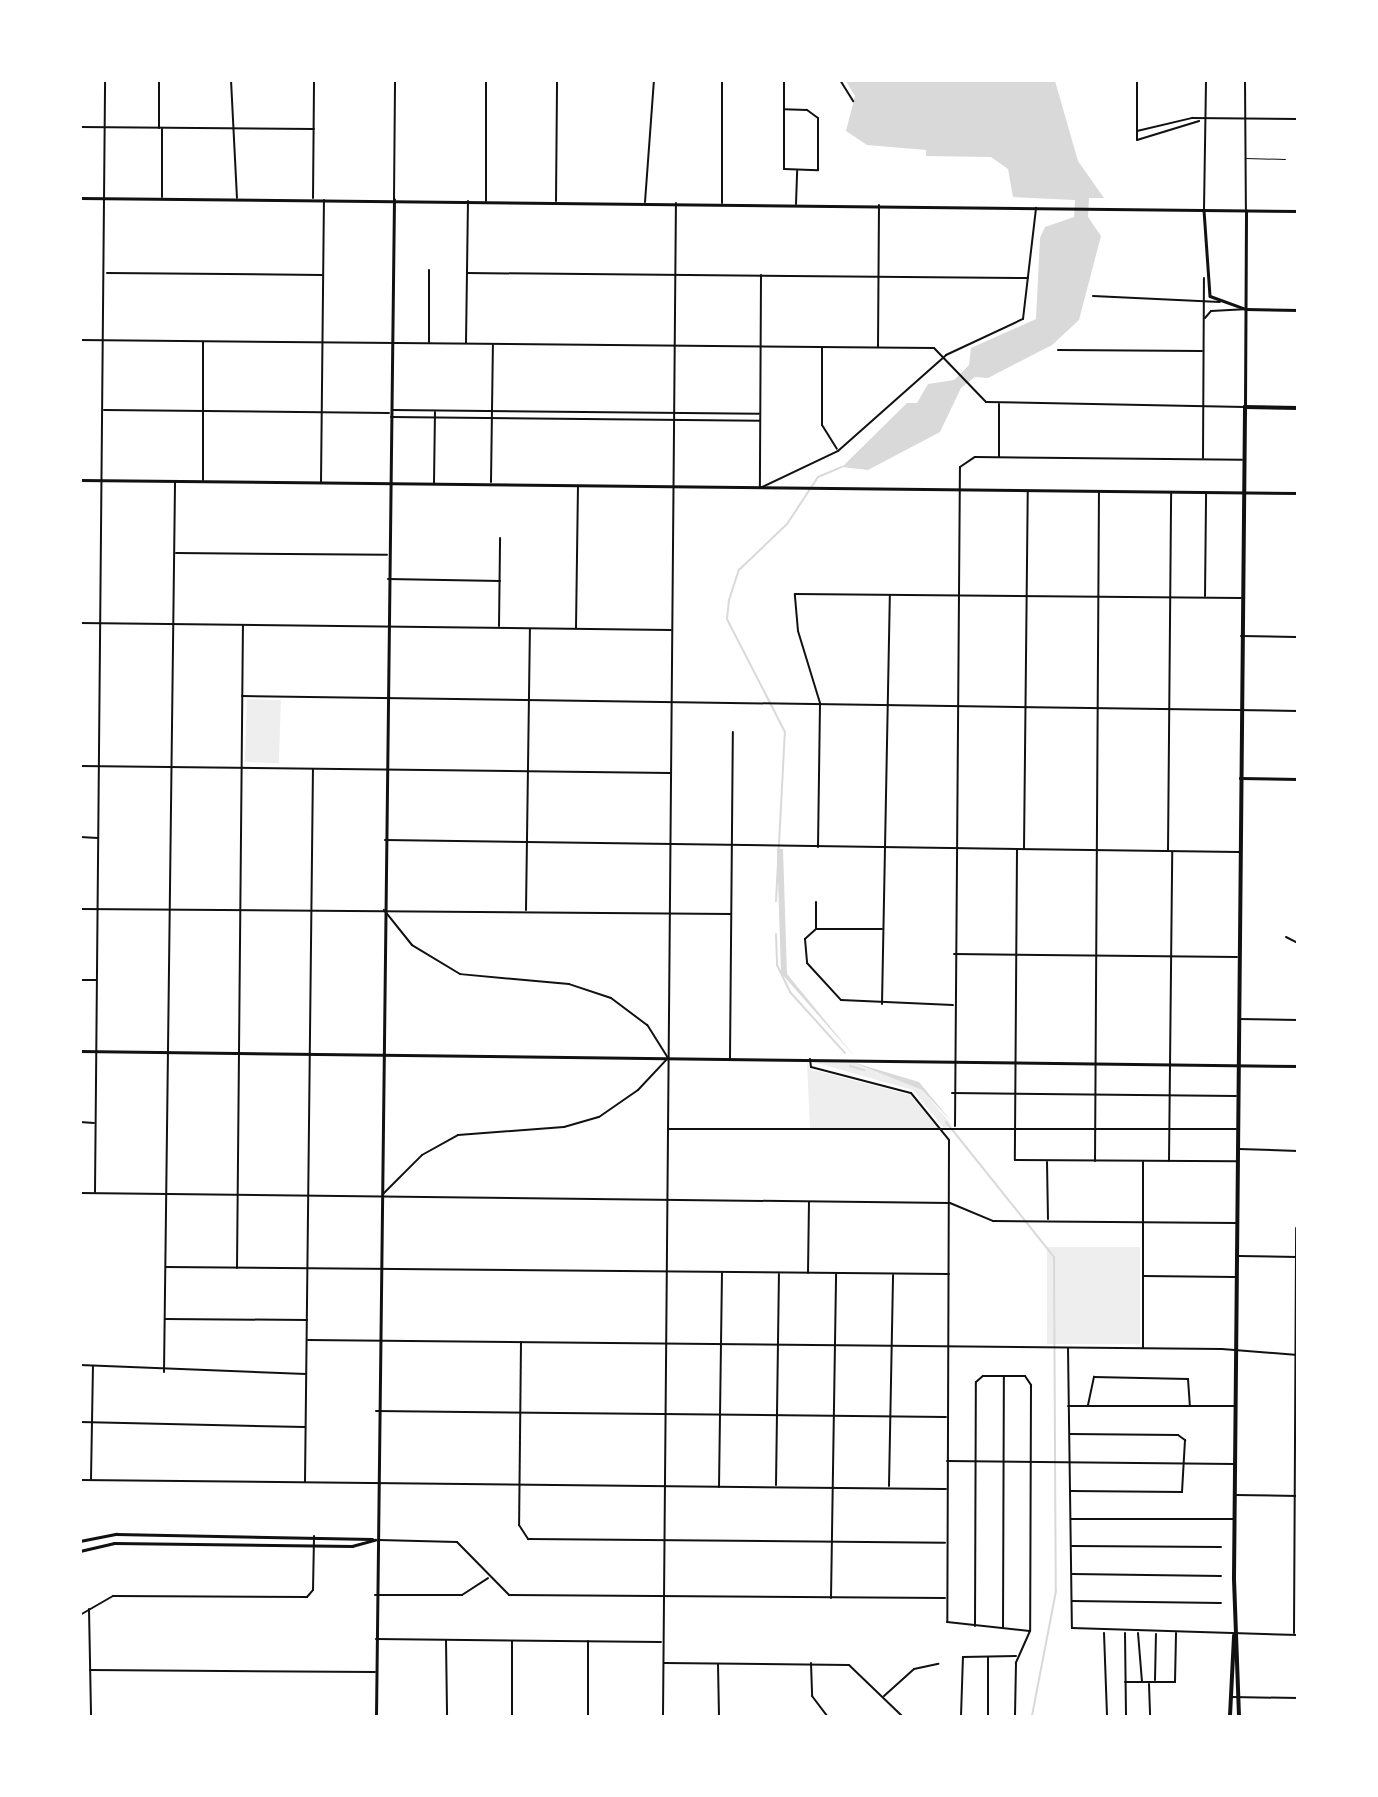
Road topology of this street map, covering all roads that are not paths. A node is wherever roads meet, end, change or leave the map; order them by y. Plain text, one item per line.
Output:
1 (105, 80) edge
2 (159, 80) edge
3 (231, 80) edge
4 (314, 80) edge
5 (395, 80) edge
6 (486, 80) edge
7 (557, 80) edge
8 (654, 80) edge
9 (722, 80) edge
10 (784, 80) edge
11 (840, 80) edge
12 (1137, 80) edge
13 (1206, 80) edge
14 (1245, 80) edge
15 (853, 101) dead end
16 (784, 109) junction
17 (1245, 118) junction
18 (1201, 119) junction
19 (1205, 119) junction
20 (1297, 119) edge
21 (80, 127) edge
22 (105, 128) junction
23 (160, 128) junction
24 (233, 128) junction
25 (314, 128) junction
26 (1137, 131) junction
27 (1245, 158) junction
28 (1285, 159) dead end
29 (797, 170) junction
30 (80, 198) edge
31 (105, 198) junction
32 (162, 198) junction
33 (237, 199) junction
34 (313, 199) junction
35 (324, 199) junction
36 (394, 200) junction
37 (468, 201) junction
38 (485, 201) junction
39 (556, 201) junction
40 (645, 202) junction
41 (676, 203) junction
42 (722, 203) junction
43 (796, 204) junction
44 (879, 205) junction
45 (1036, 207) junction
46 (1204, 210) junction
47 (1246, 211) junction
48 (1297, 211) edge
49 (429, 270) dead end
50 (105, 273) junction
51 (467, 273) junction
52 (676, 274) junction
53 (323, 275) junction
54 (761, 275) junction
55 (878, 276) junction
56 (1029, 278) junction
57 (1204, 278) junction
58 (1093, 296) dead end
59 (1204, 299) junction
60 (1220, 302) junction
61 (1246, 309) junction
62 (1297, 310) edge
63 (1203, 322) junction
64 (80, 340) edge
65 (105, 340) junction
66 (203, 341) junction
67 (323, 342) junction
68 (391, 342) junction
69 (429, 343) junction
70 (466, 343) junction
71 (493, 344) junction
72 (675, 345) junction
73 (761, 346) junction
74 (822, 347) junction
75 (878, 347) junction
76 (1058, 350) dead end
77 (1203, 352) junction
78 (946, 355) junction
79 (999, 403) junction
80 (1203, 405) junction
81 (1245, 407) junction
82 (1297, 408) edge
83 (104, 410) junction
84 (203, 411) junction
85 (435, 411) junction
86 (492, 411) junction
87 (322, 412) junction
88 (390, 413) junction
89 (674, 413) junction
90 (760, 414) junction
91 (435, 417) junction
92 (492, 418) junction
93 (674, 420) junction
94 (760, 421) junction
95 (838, 451) junction
96 (999, 457) junction
97 (1203, 459) junction
98 (1243, 460) junction
99 (80, 480) edge
100 (103, 480) junction
101 (175, 481) junction
102 (202, 481) junction
103 (321, 483) junction
104 (389, 484) junction
105 (434, 484) junction
106 (491, 485) junction
107 (578, 486) junction
108 (673, 487) junction
109 (760, 488) junction
110 (958, 490) junction
111 (1028, 491) junction
112 (1099, 492) junction
113 (1171, 492) junction
114 (1206, 492) junction
115 (1242, 493) junction
116 (1297, 493) edge
117 (500, 538) dead end
118 (174, 553) junction
119 (388, 555) junction
120 (388, 579) junction
121 (500, 580) junction
122 (890, 594) junction
123 (957, 595) junction
124 (1028, 596) junction
125 (1099, 596) junction
126 (1170, 598) junction
127 (1205, 598) junction
128 (1241, 598) junction
129 (80, 623) edge
130 (101, 623) junction
131 (173, 624) junction
132 (243, 625) junction
133 (387, 627) junction
134 (499, 627) junction
135 (530, 628) junction
136 (576, 629) junction
137 (672, 630) junction
138 (1241, 636) junction
139 (1297, 637) edge
140 (243, 696) junction
141 (387, 698) junction
142 (529, 701) junction
143 (671, 702) junction
144 (820, 703) junction
145 (889, 704) junction
146 (957, 705) junction
147 (1026, 706) junction
148 (1098, 707) junction
149 (1170, 707) junction
150 (1240, 709) junction
151 (1297, 710) edge
152 (733, 732) dead end
153 (80, 766) edge
154 (100, 766) junction
155 (171, 767) junction
156 (242, 768) junction
157 (313, 769) junction
158 (386, 770) junction
159 (528, 772) junction
160 (671, 773) junction
161 (1240, 778) junction
162 (1297, 779) edge
163 (80, 837) edge
164 (99, 838) junction
165 (385, 841) junction
166 (527, 842) junction
167 (670, 845) junction
168 (732, 845) junction
169 (818, 847) junction
170 (885, 848) junction
171 (955, 849) junction
172 (1024, 849) junction
173 (1017, 850) junction
174 (1097, 850) junction
175 (1168, 851) junction
176 (1172, 851) junction
177 (1239, 852) junction
178 (816, 902) dead end
179 (80, 909) edge
180 (98, 909) junction
181 (170, 910) junction
182 (384, 910) junction
183 (240, 911) junction
184 (312, 912) junction
185 (526, 912) junction
186 (669, 914) junction
187 (732, 914) junction
188 (816, 929) junction
189 (883, 929) junction
190 (1286, 937) dead end
191 (1297, 943) edge
192 (954, 954) junction
193 (1016, 955) junction
194 (1096, 956) junction
195 (1172, 956) junction
196 (1238, 957) junction
197 (80, 980) edge
198 (97, 980) junction
199 (882, 1004) junction
200 (953, 1005) junction
201 (1238, 1019) junction
202 (1297, 1020) edge
203 (80, 1051) edge
204 (96, 1051) junction
205 (168, 1052) junction
206 (239, 1052) junction
207 (310, 1053) junction
208 (382, 1054) junction
209 (667, 1058) junction
210 (730, 1058) junction
211 (810, 1059) junction
212 (952, 1060) junction
213 (1014, 1061) junction
214 (1095, 1062) junction
215 (1171, 1063) junction
216 (1237, 1065) junction
217 (1297, 1066) edge
218 (952, 1093) junction
219 (1014, 1094) junction
220 (1096, 1095) junction
221 (1169, 1096) junction
222 (1237, 1097) junction
223 (80, 1122) edge
224 (95, 1122) junction
225 (955, 1126) junction
226 (1014, 1126) junction
227 (1095, 1127) junction
228 (667, 1129) junction
229 (1169, 1129) junction
230 (1237, 1129) junction
231 (943, 1132) junction
232 (1237, 1149) junction
233 (1297, 1151) edge
234 (1048, 1161) junction
235 (1095, 1161) junction
236 (1143, 1161) junction
237 (1169, 1161) junction
238 (1237, 1161) junction
239 (80, 1193) edge
240 (95, 1193) junction
241 (166, 1195) junction
242 (238, 1195) junction
243 (309, 1196) junction
244 (381, 1197) junction
245 (666, 1200) junction
246 (810, 1201) junction
247 (950, 1203) junction
248 (1049, 1221) junction
249 (1144, 1222) junction
250 (1237, 1223) junction
251 (1296, 1228) edge
252 (1236, 1256) junction
253 (1297, 1257) edge
254 (166, 1267) junction
255 (237, 1268) junction
256 (308, 1268) junction
257 (381, 1269) junction
258 (666, 1272) junction
259 (723, 1272) junction
260 (779, 1273) junction
261 (808, 1273) junction
262 (836, 1273) junction
263 (893, 1274) junction
264 (949, 1274) junction
265 (1143, 1276) junction
266 (1236, 1277) junction
267 (165, 1319) junction
268 (308, 1320) junction
269 (308, 1340) junction
270 (379, 1341) junction
271 (521, 1342) junction
272 (664, 1343) junction
273 (721, 1343) junction
274 (778, 1345) junction
275 (835, 1345) junction
276 (891, 1345) junction
277 (948, 1346) junction
278 (1068, 1347) junction
279 (1143, 1348) junction
280 (1236, 1352) junction
281 (1296, 1355) edge
282 (80, 1365) edge
283 (93, 1365) junction
284 (164, 1372) junction
285 (307, 1374) junction
286 (1004, 1376) junction
287 (1068, 1406) junction
288 (1088, 1406) junction
289 (1190, 1406) junction
290 (1235, 1406) junction
291 (376, 1411) junction
292 (520, 1413) junction
293 (663, 1415) junction
294 (720, 1415) junction
295 (777, 1415) junction
296 (833, 1416) junction
297 (891, 1416) junction
298 (947, 1417) junction
299 (80, 1422) edge
300 (92, 1422) junction
301 (306, 1427) junction
302 (1069, 1434) junction
303 (947, 1461) junction
304 (976, 1461) junction
305 (1004, 1462) junction
306 (1030, 1462) junction
307 (1071, 1462) junction
308 (1185, 1464) junction
309 (1235, 1464) junction
310 (80, 1480) edge
311 (91, 1480) junction
312 (305, 1482) junction
313 (375, 1483) junction
314 (519, 1485) junction
315 (662, 1486) junction
316 (719, 1486) junction
317 (776, 1487) junction
318 (833, 1488) junction
319 (889, 1488) junction
320 (946, 1489) junction
321 (1071, 1491) junction
322 (1235, 1495) junction
323 (1296, 1496) edge
324 (1071, 1519) junction
325 (1235, 1519) junction
326 (182, 1535) junction
327 (314, 1536) junction
328 (375, 1540) junction
329 (80, 1541) edge
330 (662, 1542) junction
331 (832, 1543) junction
332 (946, 1543) junction
333 (182, 1544) junction
334 (314, 1545) junction
335 (1071, 1546) junction
336 (1222, 1547) dead end
337 (80, 1550) edge
338 (1071, 1574) junction
339 (1221, 1576) dead end
340 (488, 1577) junction
341 (375, 1595) junction
342 (661, 1597) junction
343 (831, 1598) junction
344 (946, 1598) junction
345 (1071, 1601) junction
346 (1221, 1603) dead end
347 (89, 1608) junction
348 (80, 1615) edge
349 (975, 1628) junction
350 (1003, 1628) junction
351 (1030, 1630) junction
352 (1104, 1632) junction
353 (1125, 1632) junction
354 (1138, 1632) junction
355 (1156, 1633) junction
356 (1176, 1633) junction
357 (1234, 1634) junction
358 (1296, 1635) edge
359 (376, 1639) junction
360 (446, 1639) junction
361 (512, 1640) junction
362 (588, 1640) junction
363 (662, 1642) junction
364 (988, 1656) junction
365 (1017, 1656) junction
366 (663, 1663) junction
367 (719, 1663) junction
368 (811, 1663) junction
369 (938, 1664) dead end
370 (90, 1670) junction
371 (376, 1672) junction
372 (1125, 1682) junction
373 (1142, 1682) junction
374 (1151, 1682) junction
375 (883, 1697) junction
376 (1230, 1697) junction
377 (1239, 1698) junction
378 (1297, 1698) edge
379 (90, 1717) edge
380 (376, 1717) edge
381 (447, 1717) edge
382 (512, 1717) edge
383 (588, 1717) edge
384 (663, 1717) edge
385 (719, 1717) edge
386 (827, 1717) edge
387 (902, 1717) edge
388 (961, 1717) edge
389 (988, 1717) edge
390 (1015, 1717) edge
391 (1107, 1717) edge
392 (1126, 1717) edge
393 (1150, 1717) edge
394 (1230, 1717) edge
395 (1239, 1717) edge

1 - 22 street
2 - 23 street
3 - 24 street
4 - 25 street
5 - 36 street
6 - 38 street
7 - 39 street
8 - 40 street
9 - 42 street
10 - 16 street
11 - 15 street
12 - 26 street
13 - 19 street
14 - 17 street
16 - 29 street
16 - 29 street
17 - 19 street
17 - 20 street
17 - 27 street
18 - 19 street
18 - 26 street
18 - 26 street
19 - 46 street
21 - 22 street
22 - 23 street
22 - 31 street
23 - 24 street
23 - 32 street
24 - 25 street
24 - 33 street
25 - 34 street
27 - 28 lane
27 - 47 street
29 - 43 street
30 - 31 street
31 - 32 street
31 - 50 street
32 - 33 street
33 - 34 street
34 - 35 street
35 - 36 street
35 - 53 street
36 - 37 street
36 - 68 street
37 - 38 street
37 - 51 street
38 - 39 street
39 - 40 street
40 - 41 street
41 - 42 street
41 - 52 street
42 - 43 street
43 - 44 street
44 - 45 street
44 - 55 street
45 - 46 street
45 - 56 street
46 - 47 street
46 - 57 street
47 - 48 street
47 - 61 street
49 - 69 street
50 - 53 street
50 - 65 street
51 - 52 street
51 - 70 street
52 - 54 street
52 - 72 street
53 - 67 street
54 - 55 street
54 - 73 street
55 - 56 street
55 - 75 street
56 - 78 street
57 - 59 street
57 - 60 street
58 - 59 street
59 - 60 street
59 - 63 street
60 - 61 street
61 - 62 street
61 - 63 street
61 - 81 street
63 - 77 street
64 - 65 street
65 - 66 street
65 - 83 street
66 - 67 street
66 - 84 street
67 - 68 street
67 - 87 street
68 - 69 street
68 - 88 street
69 - 70 street
70 - 71 street
71 - 72 street
71 - 86 street
72 - 73 street
72 - 89 street
73 - 74 street
73 - 90 street
74 - 75 street
74 - 95 street
75 - 78 street
76 - 77 street
77 - 80 street
78 - 79 street
78 - 95 street
79 - 80 street
79 - 96 street
80 - 81 street
80 - 97 street
81 - 82 main road
81 - 98 main road
83 - 84 street
83 - 100 street
84 - 87 street
84 - 102 street
85 - 86 street
85 - 88 street
85 - 91 street
86 - 89 street
86 - 92 street
87 - 88 street
87 - 103 street
88 - 91 street
88 - 104 street
89 - 90 street
89 - 93 street
90 - 94 street
91 - 92 street
91 - 105 street
92 - 93 street
92 - 106 street
93 - 94 street
93 - 108 street
94 - 109 street
95 - 109 street
96 - 97 street
96 - 110 street
97 - 98 street
98 - 115 main road
99 - 100 street
100 - 101 street
100 - 130 street
101 - 102 street
101 - 118 street
102 - 103 street
103 - 104 street
104 - 105 street
104 - 119 street
105 - 106 street
106 - 107 street
107 - 108 street
107 - 136 street
108 - 109 street
108 - 137 street
109 - 110 street
110 - 111 street
110 - 123 street
111 - 112 street
111 - 124 street
112 - 113 street
112 - 125 street
113 - 114 street
113 - 126 street
114 - 115 street
114 - 127 street
115 - 116 street
115 - 128 main road
116 - 139 street
117 - 121 street
118 - 119 street
118 - 131 street
119 - 120 street
120 - 121 street
120 - 133 street
121 - 134 street
122 - 123 street
122 - 144 street
122 - 145 street
123 - 124 street
123 - 146 street
124 - 125 street
124 - 147 street
125 - 126 street
125 - 148 street
126 - 127 street
126 - 149 street
127 - 128 street
128 - 138 main road
129 - 130 street
130 - 131 street
130 - 154 street
131 - 132 street
131 - 155 street
132 - 133 street
132 - 140 street
133 - 134 street
133 - 141 street
134 - 135 street
135 - 136 street
135 - 142 street
136 - 137 street
137 - 143 street
138 - 139 street
138 - 150 main road
140 - 141 street
140 - 156 street
141 - 142 street
141 - 158 street
142 - 143 street
142 - 159 street
143 - 144 street
143 - 160 street
144 - 145 street
144 - 169 street
145 - 146 street
145 - 170 street
146 - 147 street
146 - 171 street
147 - 148 street
147 - 172 street
148 - 149 street
148 - 174 street
149 - 150 street
149 - 175 street
150 - 151 street
150 - 161 main road
152 - 168 street
153 - 154 street
154 - 155 street
154 - 164 street
155 - 156 street
155 - 181 street
156 - 157 street
156 - 183 street
157 - 158 street
157 - 184 street
158 - 159 street
158 - 165 street
159 - 160 street
159 - 166 street
160 - 167 street
161 - 162 street
161 - 177 main road
163 - 164 street
164 - 180 street
165 - 166 street
165 - 182 street
166 - 167 street
166 - 185 street
167 - 168 street
167 - 186 street
168 - 169 street
168 - 187 street
169 - 170 street
170 - 171 street
170 - 189 street
171 - 173 street
171 - 192 street
172 - 173 street
172 - 174 street
173 - 193 street
174 - 175 street
174 - 194 street
175 - 176 street
176 - 177 street
176 - 195 street
177 - 196 main road
178 - 188 street
179 - 180 street
180 - 181 street
180 - 198 street
181 - 183 street
181 - 205 street
182 - 184 street
182 - 185 street
182 - 208 street
182 - 209 street
183 - 184 street
183 - 206 street
184 - 207 street
185 - 186 street
186 - 187 street
186 - 209 street
187 - 210 street
188 - 189 street
188 - 199 street
189 - 199 street
190 - 191 street
192 - 193 street
192 - 200 street
193 - 194 street
193 - 213 street
194 - 195 street
194 - 214 street
195 - 196 street
195 - 215 street
196 - 201 main road
197 - 198 street
198 - 204 street
199 - 200 street
200 - 212 street
201 - 202 street
201 - 216 main road
203 - 204 street
204 - 205 street
204 - 224 street
205 - 206 street
205 - 241 street
206 - 207 street
206 - 242 street
207 - 208 street
207 - 243 street
208 - 209 street
208 - 244 street
209 - 210 street
209 - 228 street
209 - 244 street
210 - 211 street
211 - 212 street
211 - 231 street
212 - 213 street
212 - 218 street
213 - 214 street
213 - 219 street
214 - 215 street
214 - 220 street
215 - 216 street
215 - 221 street
216 - 217 street
216 - 222 main road
218 - 219 street
218 - 225 street
219 - 220 street
219 - 226 street
220 - 221 street
220 - 227 street
221 - 222 street
221 - 229 street
222 - 230 main road
223 - 224 street
224 - 240 street
225 - 226 street
225 - 231 street
226 - 227 street
226 - 234 street
227 - 229 street
227 - 235 street
228 - 231 street
228 - 245 street
229 - 230 street
229 - 237 street
230 - 232 main road
231 - 247 street
232 - 233 street
232 - 238 main road
234 - 235 street
234 - 248 street
235 - 236 street
236 - 237 street
236 - 249 street
237 - 238 street
238 - 250 main road
239 - 240 street
240 - 241 street
241 - 242 street
241 - 254 street
242 - 243 street
242 - 255 street
243 - 244 street
243 - 256 street
244 - 245 street
244 - 257 street
245 - 246 street
245 - 258 street
246 - 247 street
246 - 261 street
247 - 248 street
247 - 264 street
248 - 249 street
249 - 250 street
249 - 265 street
250 - 252 main road
251 - 253 street
252 - 253 street
252 - 266 main road
253 - 281 street
254 - 255 street
254 - 267 street
255 - 256 street
256 - 257 street
256 - 268 street
257 - 258 street
257 - 270 street
258 - 259 street
258 - 272 street
259 - 260 street
259 - 273 street
260 - 261 street
260 - 274 street
261 - 262 street
262 - 263 street
262 - 275 street
263 - 264 street
263 - 276 street
264 - 277 street
265 - 266 street
265 - 279 street
266 - 280 main road
267 - 268 street
267 - 284 street
268 - 269 street
269 - 270 street
269 - 285 street
270 - 271 street
270 - 291 street
271 - 272 street
271 - 292 street
272 - 273 street
272 - 293 street
273 - 274 street
273 - 294 street
274 - 275 street
274 - 295 street
275 - 276 street
275 - 296 street
276 - 277 street
276 - 297 street
277 - 278 street
277 - 298 street
278 - 279 street
278 - 287 street
279 - 280 street
280 - 281 street
280 - 290 main road
281 - 323 street
282 - 283 street
283 - 284 street
283 - 300 street
284 - 285 street
285 - 301 street
286 - 304 street
286 - 305 street
286 - 306 street
287 - 288 street
287 - 302 street
288 - 289 street
288 - 289 street
289 - 290 street
290 - 309 main road
291 - 292 street
291 - 313 street
292 - 293 street
292 - 314 street
293 - 294 street
293 - 315 street
294 - 295 street
294 - 316 street
295 - 296 street
295 - 317 street
296 - 297 street
296 - 318 street
297 - 298 street
297 - 319 street
298 - 303 street
299 - 300 street
300 - 301 street
300 - 311 street
301 - 312 street
302 - 307 street
302 - 308 street
303 - 304 street
303 - 320 street
304 - 305 street
304 - 349 street
305 - 306 street
305 - 350 street
306 - 307 street
306 - 351 street
307 - 308 street
307 - 321 street
308 - 309 street
308 - 321 street
309 - 322 main road
310 - 311 street
311 - 312 street
312 - 313 street
313 - 314 street
313 - 328 street
314 - 315 street
314 - 330 street
315 - 316 street
315 - 330 street
316 - 317 street
317 - 318 street
318 - 319 street
318 - 331 street
319 - 320 street
320 - 332 street
321 - 324 street
322 - 323 street
322 - 325 main road
323 - 358 street
324 - 325 street
324 - 335 street
325 - 357 main road
326 - 327 street
326 - 329 street
326 - 333 street
327 - 328 street
327 - 334 street
328 - 334 street
328 - 340 street
328 - 341 street
330 - 331 street
330 - 342 street
331 - 332 street
331 - 343 street
332 - 344 street
333 - 334 street
333 - 337 street
334 - 347 street
335 - 336 street
335 - 338 street
338 - 339 street
338 - 345 street
340 - 341 street
340 - 342 street
341 - 359 street
342 - 343 street
342 - 363 street
343 - 344 street
344 - 349 street
345 - 346 street
345 - 352 street
347 - 348 street
347 - 370 street
349 - 350 street
350 - 351 street
351 - 365 street
352 - 353 street
352 - 391 street
353 - 354 street
353 - 372 street
354 - 355 street
354 - 373 street
355 - 356 street
355 - 374 street
356 - 357 street
356 - 374 street
357 - 358 street
357 - 376 main road
357 - 377 main road
359 - 360 street
359 - 371 street
360 - 361 street
360 - 381 street
361 - 362 street
361 - 382 street
362 - 363 street
362 - 383 street
363 - 366 street
364 - 365 street
364 - 388 street
364 - 389 street
365 - 390 street
366 - 367 street
366 - 384 street
367 - 368 street
367 - 385 street
368 - 375 street
368 - 386 street
369 - 375 street
370 - 371 street
370 - 379 street
371 - 380 street
372 - 373 street
372 - 392 street
373 - 374 street
374 - 393 street
375 - 387 street
376 - 377 street
376 - 394 main road
377 - 378 street
377 - 395 main road

